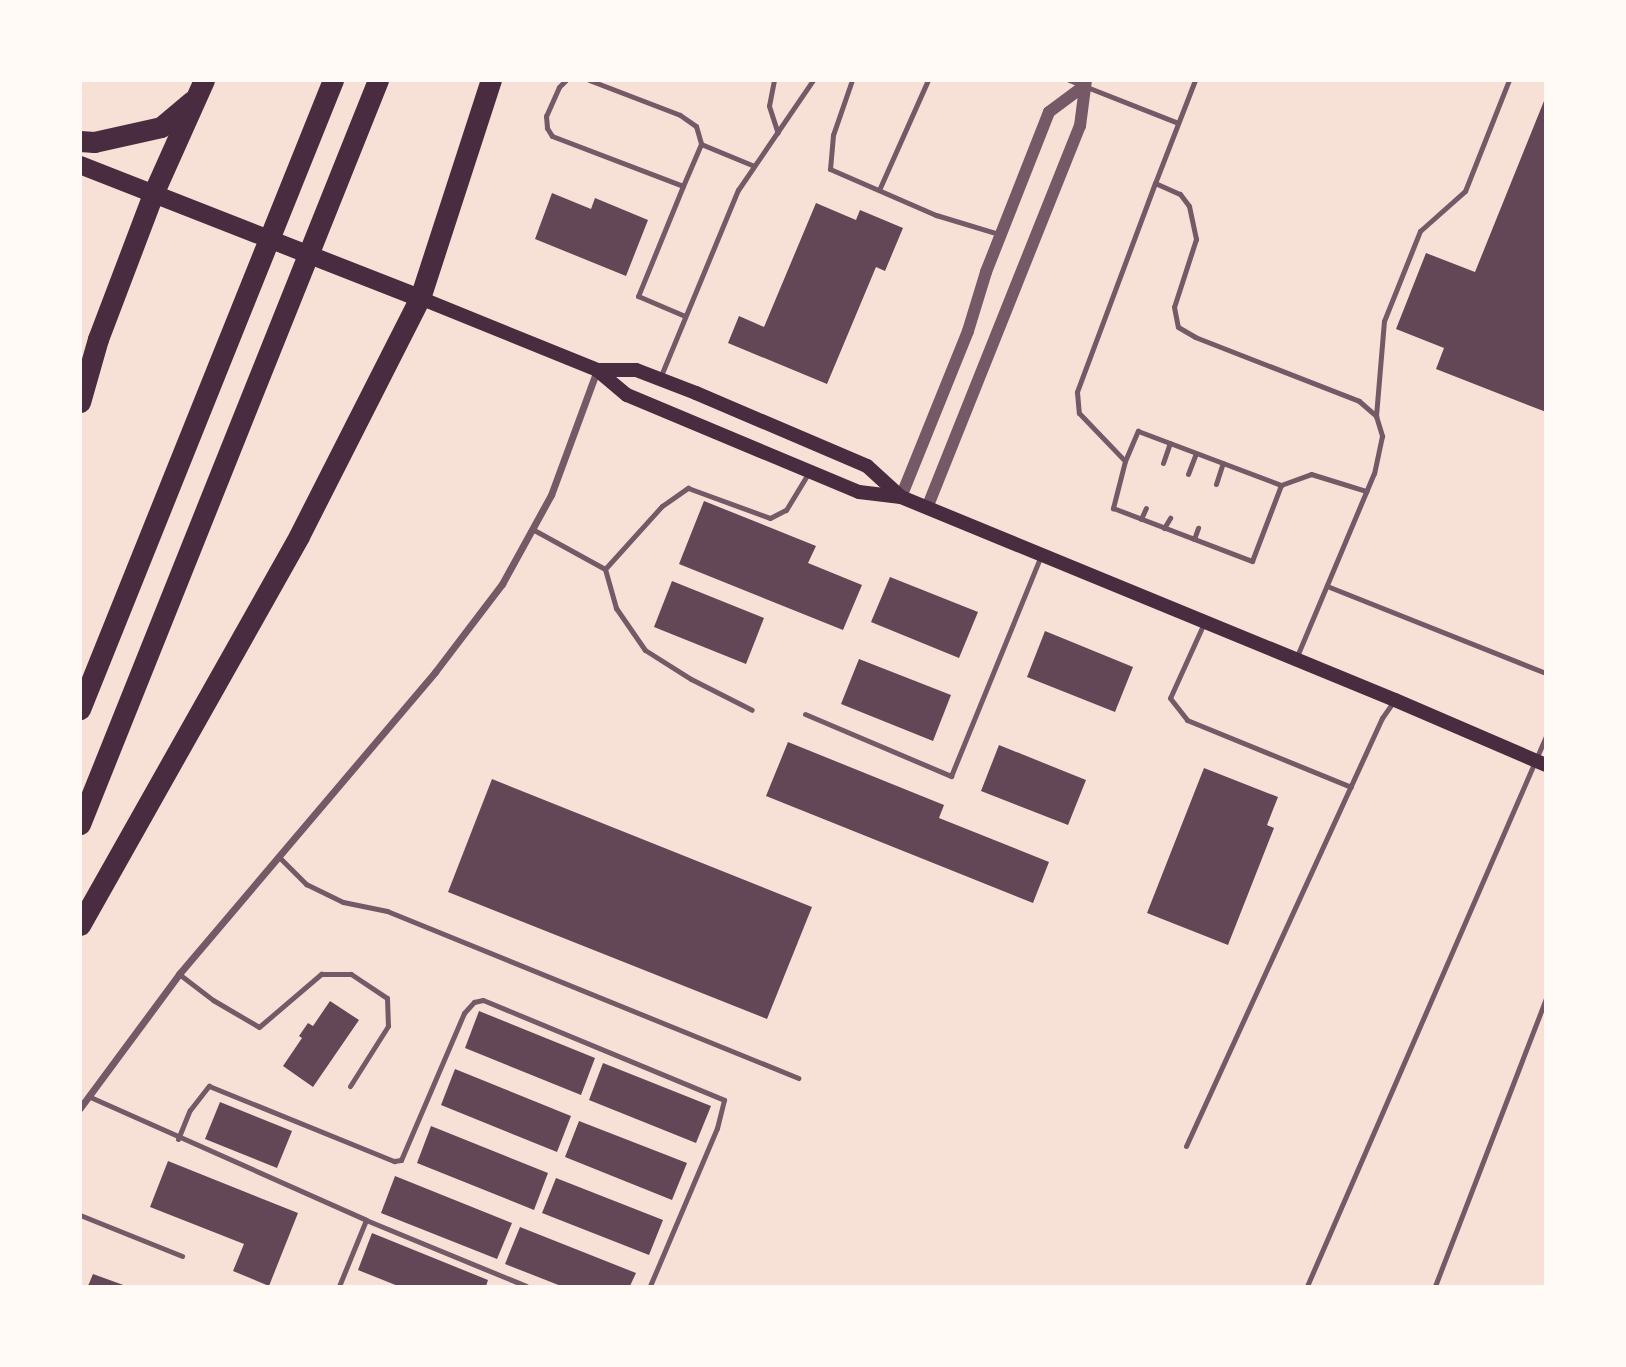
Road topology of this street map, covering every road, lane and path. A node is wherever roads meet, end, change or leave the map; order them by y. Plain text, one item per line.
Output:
1 (333, 80) edge
2 (377, 80) edge
3 (491, 80) edge
4 (566, 80) edge
5 (589, 80) edge
6 (774, 80) edge
7 (813, 80) edge
8 (852, 80) edge
9 (928, 80) edge
10 (1069, 80) edge
11 (1195, 80) edge
12 (1509, 80) edge
13 (1085, 83) edge
14 (201, 89) edge
15 (1178, 123) junction
16 (778, 133) junction
17 (80, 141) edge
18 (701, 144) junction
19 (80, 165) edge
20 (754, 166) junction
21 (1156, 183) junction
22 (684, 186) junction
23 (879, 190) junction
24 (153, 194) junction
25 (1000, 235) junction
26 (420, 298) junction
27 (685, 316) junction
28 (597, 370) junction
29 (660, 378) junction
30 (80, 402) edge
31 (1376, 416) junction
32 (1170, 443) junction
33 (1196, 453) junction
34 (1125, 461) junction
35 (1163, 463) dead end
36 (1223, 463) junction
37 (809, 471) junction
38 (1188, 474) dead end
39 (1216, 484) dead end
40 (1281, 485) junction
41 (1366, 491) junction
42 (901, 497) junction
43 (928, 508) junction
44 (1146, 508) dead end
45 (1170, 518) dead end
46 (1141, 519) junction
47 (1164, 528) junction
48 (1198, 528) dead end
49 (534, 530) junction
50 (1194, 539) junction
51 (1041, 556) junction
52 (605, 569) junction
53 (1327, 586) junction
54 (1205, 622) junction
55 (1296, 659) junction
56 (1545, 673) edge
57 (1395, 699) junction
58 (80, 709) edge
59 (752, 710) dead end
60 (805, 714) dead end
61 (1545, 736) edge
62 (1540, 763) edge
63 (1351, 787) junction
64 (80, 824) edge
65 (278, 856) junction
66 (80, 925) edge
67 (179, 974) junction
68 (1545, 998) edge
69 (798, 1078) dead end
70 (350, 1086) dead end
71 (88, 1097) junction
72 (80, 1108) edge
73 (178, 1139) junction
74 (1186, 1146) dead end
75 (80, 1215) edge
76 (366, 1220) junction
77 (182, 1256) dead end
78 (339, 1286) edge
79 (526, 1286) edge
80 (650, 1286) edge
81 (1307, 1286) edge
82 (1436, 1286) edge

1 - 58 highway
2 - 64 highway
3 - 26 highway
4 - 22 lane
5 - 18 lane
6 - 16 lane
7 - 16 lane
8 - 23 lane
9 - 23 lane
10 - 13 lane
11 - 15 lane
12 - 31 lane
13 - 15 lane
13 - 25 street
13 - 43 street
14 - 17 highway
14 - 24 highway
15 - 21 lane
16 - 20 lane
18 - 20 lane
18 - 22 lane
19 - 24 main road
20 - 27 lane
21 - 31 lane
21 - 34 lane
22 - 27 lane
23 - 25 lane
24 - 26 main road
24 - 30 highway
25 - 42 street
26 - 28 main road
26 - 66 highway
27 - 29 lane
28 - 29 main road
28 - 37 main road
28 - 49 street
29 - 42 main road
31 - 41 lane
32 - 33 lane
32 - 34 lane
32 - 35 lane
33 - 36 lane
33 - 38 lane
34 - 46 lane
36 - 39 lane
36 - 40 lane
37 - 42 main road
37 - 52 lane
40 - 41 lane
40 - 50 lane
41 - 53 lane
42 - 43 main road
43 - 51 main road
44 - 46 lane
45 - 47 lane
46 - 47 lane
47 - 50 lane
48 - 50 lane
49 - 52 lane
49 - 65 street
51 - 54 main road
51 - 60 lane
52 - 59 lane
53 - 55 lane
53 - 56 lane
54 - 55 main road
54 - 63 lane
55 - 57 main road
57 - 62 main road
57 - 63 lane
61 - 62 lane
62 - 81 lane
63 - 74 lane
65 - 67 street
65 - 69 lane
67 - 70 lane
67 - 71 street
68 - 82 lane
71 - 72 street
71 - 73 lane
73 - 76 lane
73 - 80 lane
75 - 77 lane
76 - 78 lane
76 - 79 lane

